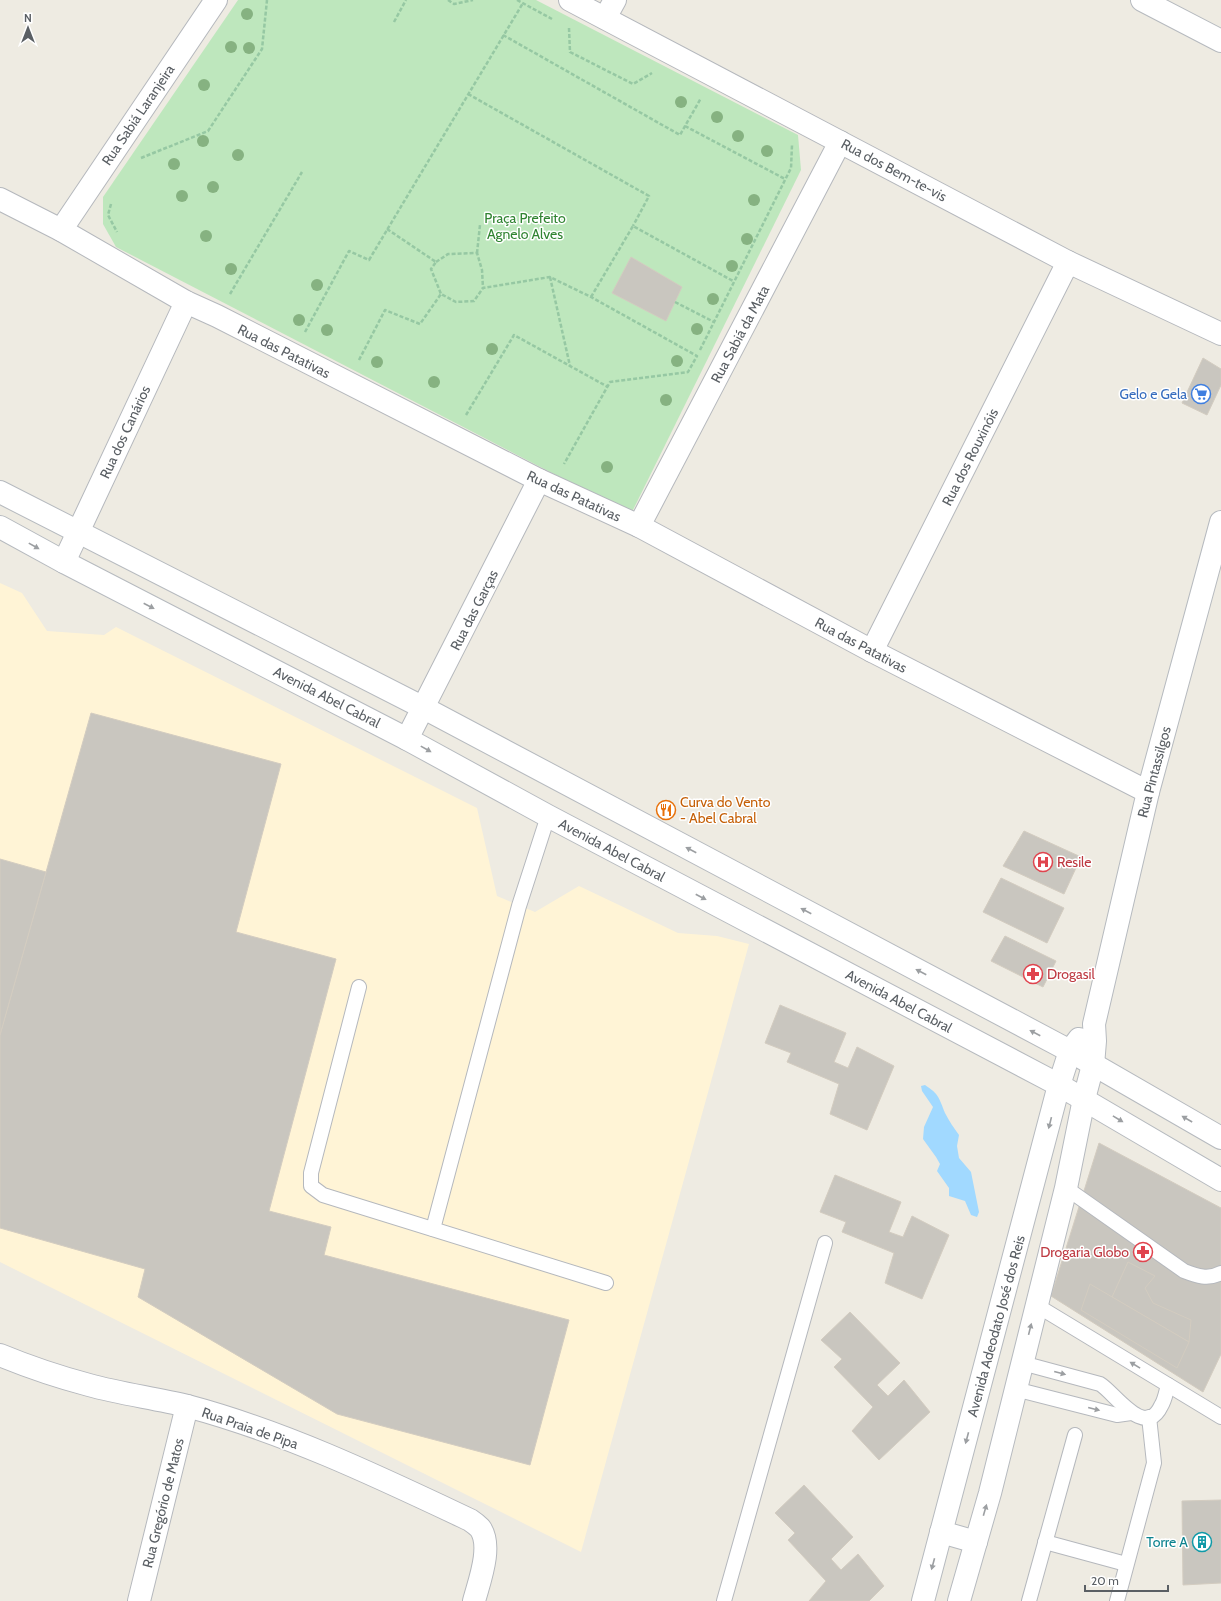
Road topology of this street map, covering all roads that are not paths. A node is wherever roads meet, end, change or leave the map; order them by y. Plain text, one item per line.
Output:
1 (216, 0) edge
2 (570, 0) edge
3 (1142, 0) edge
4 (610, 9) edge
5 (1221, 41) edge
6 (840, 142) junction
7 (0, 199) edge
8 (61, 230) junction
9 (1068, 262) junction
10 (186, 302) junction
11 (1221, 334) edge
12 (539, 480) junction
13 (0, 492) edge
14 (1221, 522) edge
15 (639, 526) junction
16 (0, 527) edge
17 (78, 532) junction
18 (64, 562) junction
19 (267, 628) junction
20 (872, 651) junction
21 (253, 660) junction
22 (424, 708) junction
23 (407, 739) junction
24 (1148, 792) junction
25 (548, 816) junction
26 (359, 987) dead end
27 (1094, 1024) junction
28 (1070, 1051) junction
29 (1093, 1064) junction
30 (1059, 1085) junction
31 (1084, 1099) junction
32 (1220, 1137) edge
33 (1221, 1180) edge
34 (1066, 1188) junction
35 (433, 1229) junction
36 (825, 1243) dead end
37 (1221, 1272) edge
38 (606, 1283) dead end
39 (1036, 1305) junction
40 (0, 1356) edge
41 (1022, 1363) junction
42 (1168, 1385) junction
43 (1015, 1389) junction
44 (187, 1406) junction
45 (1131, 1413) junction
46 (1149, 1417) junction
47 (1221, 1417) edge
48 (1075, 1435) dead end
49 (942, 1532) junction
50 (976, 1542) junction
51 (1045, 1542) junction
52 (1126, 1564) junction
53 (920, 1598) edge
54 (139, 1601) edge
55 (474, 1601) edge
56 (724, 1601) edge
57 (959, 1601) edge
58 (1029, 1601) edge
59 (1117, 1601) edge

1 - 8 main road, Rua Sabiá Laranjeira
2 - 4 main road, Rua dos Bem-te-vis
3 - 5 main road
4 - 6 main road, Rua dos Bem-te-vis
6 - 9 main road, Rua dos Bem-te-vis
6 - 15 main road, Rua Sabiá da Mata
7 - 8 main road, Rua das Patativas
8 - 10 main road, Rua das Patativas
9 - 11 main road, Rua dos Bem-te-vis
9 - 20 main road, Rua dos Rouxinóis
10 - 12 main road, Rua das Patativas
10 - 17 main road, Rua dos Canários
12 - 15 main road, Rua das Patativas
12 - 22 main road, Rua das Garças
13 - 17 main road
14 - 24 main road, Rua Pintassilgos
15 - 20 main road, Rua das Patativas
16 -> 18 main road, Avenida Abel Cabral
17 - 18 main road, Rua dos Canários
17 - 19 main road
18 -> 21 main road, Avenida Abel Cabral
19 - 21 main road
19 - 22 main road
20 - 24 main road, Rua das Patativas
21 - 23 main road, Avenida Abel Cabral
22 - 23 main road, Rua das Garças
28 -> 22 main road
23 -> 25 main road, Avenida Abel Cabral
24 - 27 main road, Rua Pintassilgos
25 -> 30 main road, Avenida Abel Cabral
25 - 35 lane
26 - 35 lane
27 - 28 main road, Rua Pintassilgos
27 - 29 main road, Rua Pintassilgos
28 - 29 main road
28 - 30 main road, Avenida Adeodato José dos Reis
29 - 31 main road
32 -> 29 main road
30 - 31 main road, Avenida Abel Cabral
30 -> 49 main road, Avenida Adeodato José dos Reis
31 -> 33 main road, Avenida Abel Cabral
31 - 34 main road
34 - 37 lane
34 - 39 main road
35 - 38 lane
36 - 56 lane
41 -> 39 main road
42 -> 39 lane
40 - 44 main road, Rua Praia de Pipa
41 - 43 main road
41 -> 45 lane
42 - 46 lane
42 - 47 lane
43 -> 45 lane
50 -> 43 main road
44 - 54 main road, Rua Gregório de Matos
44 - 55 main road, Rua Praia de Pipa
45 - 46 lane
46 - 52 lane
48 - 51 lane
49 - 50 main road
49 -> 53 main road, Avenida Adeodato José dos Reis
50 - 57 main road
51 - 52 lane
51 - 58 lane
52 - 59 lane

